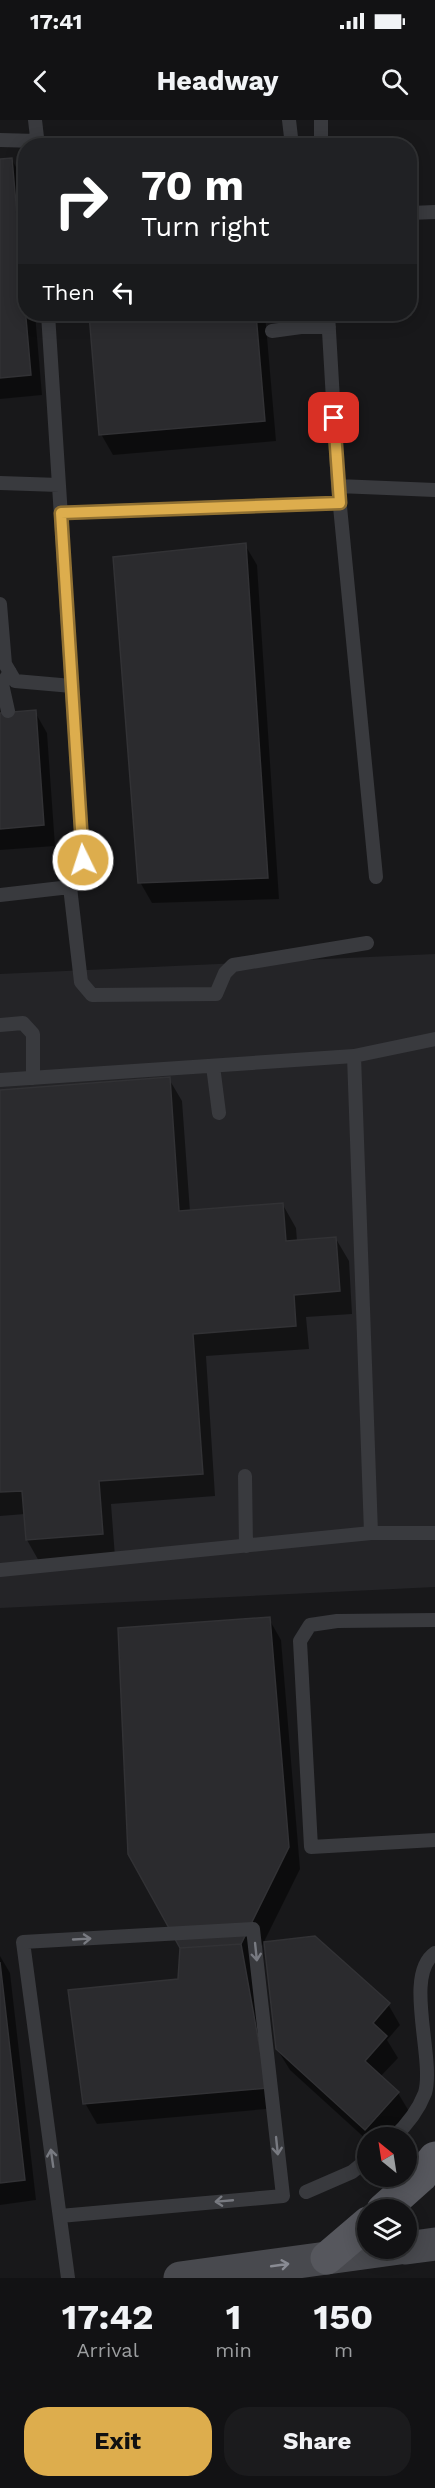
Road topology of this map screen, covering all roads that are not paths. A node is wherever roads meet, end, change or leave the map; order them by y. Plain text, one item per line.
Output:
1 (35, 120) edge
2 (289, 120) edge
3 (321, 120) edge
4 (37, 138) edge
5 (291, 138) edge
6 (321, 138) edge
7 (0, 140) edge
8 (18, 141) edge
9 (435, 212) edge
10 (417, 213) edge
11 (48, 321) edge
12 (299, 321) edge
13 (329, 321) edge
14 (272, 332) dead end
15 (0, 483) edge
16 (59, 485) junction
17 (338, 486) junction
18 (435, 490) edge
19 (340, 503) junction
20 (61, 513) junction
21 (0, 604) edge
22 (10, 672) junction
23 (72, 686) junction
24 (8, 711) dead end
25 (376, 878) dead end
26 (70, 887) junction
27 (0, 895) edge
28 (367, 943) dead end
29 (0, 1024) edge
30 (435, 1039) edge
31 (354, 1056) junction
32 (213, 1066) junction
33 (33, 1078) junction
34 (0, 1080) edge
35 (219, 1113) dead end
36 (245, 1476) dead end
37 (371, 1533) junction
38 (435, 1533) edge
39 (246, 1546) junction
40 (0, 1570) edge
41 (435, 1620) edge
42 (435, 1840) edge
43 (435, 1953) edge
44 (406, 2127) edge
45 (435, 2158) edge
46 (357, 2168) edge
47 (306, 2192) dead end
48 (395, 2199) edge
49 (60, 2216) junction
50 (357, 2232) edge
51 (435, 2244) edge
52 (417, 2246) edge
53 (357, 2254) edge
54 (327, 2258) junction
55 (68, 2278) edge
56 (180, 2278) edge

1 - 4 lane
2 - 5 lane
3 - 6 lane
7 - 8 lane
9 - 10 lane
11 - 16 lane
12 - 14 lane
13 - 17 lane
15 - 16 lane
16 - 20 lane
17 - 18 lane
17 - 19 lane
19 - 20 lane
19 - 25 lane
20 - 23 lane
21 - 22 lane
22 - 23 lane
22 - 24 lane
23 - 26 lane
26 - 27 lane
26 - 28 lane
29 - 33 lane
30 - 31 lane
31 - 32 lane
31 - 37 lane
32 - 33 lane
32 - 35 lane
33 - 34 lane
36 - 39 lane
37 - 38 lane
37 - 39 lane
39 - 40 lane
41 - 42 lane
43 - 44 lane
45 - 48 main road
46 - 47 lane
49 -> 49 lane
49 - 55 lane
50 - 54 main road
51 - 52 main road
53 - 54 main road
56 -> 54 main road

